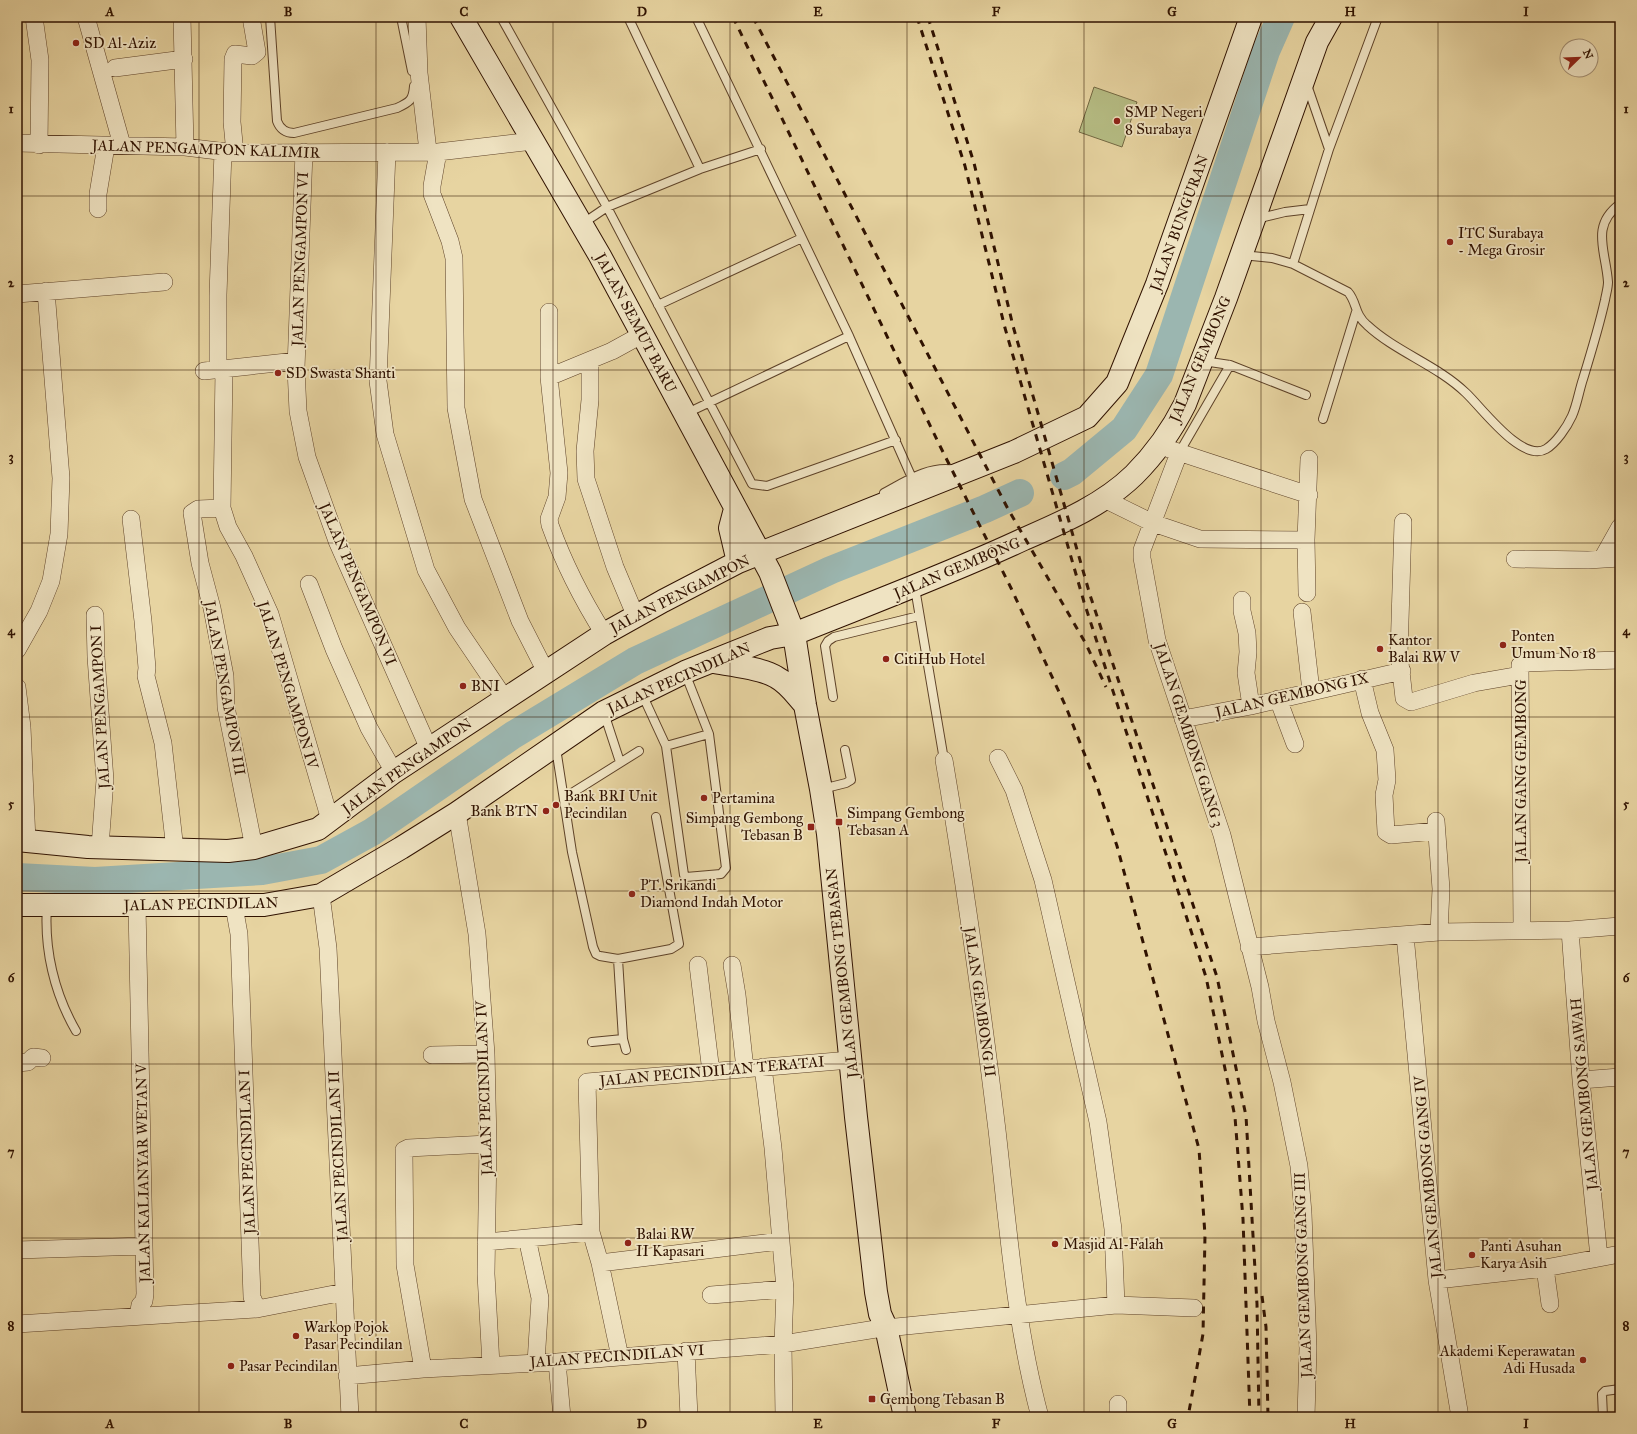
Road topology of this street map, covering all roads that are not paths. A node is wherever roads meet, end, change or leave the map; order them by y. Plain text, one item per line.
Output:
1 (34, 17) edge
2 (86, 17) edge
3 (182, 17) edge
4 (251, 17) edge
5 (270, 17) edge
6 (401, 17) edge
7 (417, 17) edge
8 (461, 17) edge
9 (501, 17) edge
10 (628, 17) edge
11 (696, 17) edge
12 (1251, 17) edge
13 (1331, 17) edge
14 (1378, 17) edge
15 (184, 59) junction
16 (115, 68) dead end
17 (1304, 78) junction
18 (533, 141) junction
19 (17, 143) edge
20 (39, 145) junction
21 (114, 145) junction
22 (185, 147) junction
23 (761, 148) junction
24 (1330, 149) junction
25 (229, 152) junction
26 (304, 152) junction
27 (387, 152) junction
28 (433, 152) junction
29 (700, 169) junction
30 (1620, 204) edge
31 (607, 207) junction
32 (98, 209) dead end
33 (1310, 209) junction
34 (1253, 220) junction
35 (582, 224) junction
36 (802, 238) junction
37 (1241, 254) junction
38 (1293, 264) junction
39 (164, 282) dead end
40 (46, 291) junction
41 (17, 294) edge
42 (658, 305) junction
43 (549, 312) dead end
44 (1356, 312) junction
45 (643, 334) junction
46 (849, 336) junction
47 (296, 361) junction
48 (590, 361) junction
49 (1202, 361) junction
50 (1230, 365) junction
51 (215, 370) junction
52 (549, 377) junction
53 (1306, 395) dead end
54 (709, 403) junction
55 (685, 414) junction
56 (1323, 419) dead end
57 (896, 440) junction
58 (1169, 449) junction
59 (1309, 459) dead end
60 (965, 472) junction
61 (912, 478) junction
62 (1309, 495) junction
63 (1104, 498) junction
64 (222, 508) junction
65 (735, 509) junction
66 (863, 512) junction
67 (131, 518) dead end
68 (1403, 522) dead end
69 (1153, 523) junction
70 (1620, 527) edge
71 (1306, 540) junction
72 (1001, 550) junction
73 (1620, 558) edge
74 (1515, 559) dead end
75 (1602, 559) junction
76 (738, 562) junction
77 (764, 563) junction
78 (309, 584) dead end
79 (917, 586) junction
80 (1307, 593) dead end
81 (1242, 600) dead end
82 (1302, 612) dead end
83 (95, 615) dead end
84 (636, 616) junction
85 (919, 616) junction
86 (604, 634) junction
87 (794, 634) junction
88 (17, 650) edge
89 (1620, 660) edge
90 (713, 662) junction
91 (1402, 671) junction
92 (546, 672) junction
93 (685, 672) junction
94 (1520, 675) junction
95 (1362, 679) junction
96 (17, 687) edge
97 (1311, 691) junction
98 (642, 693) junction
99 (833, 697) dead end
100 (505, 699) junction
101 (1278, 699) junction
102 (804, 705) junction
103 (1252, 706) junction
104 (604, 712) junction
105 (1183, 719) junction
106 (709, 734) junction
107 (1295, 744) dead end
108 (555, 745) junction
109 (666, 746) junction
110 (430, 749) junction
111 (845, 750) dead end
112 (639, 751) dead end
113 (998, 758) dead end
114 (944, 760) joint
115 (620, 762) junction
116 (394, 772) junction
117 (821, 789) junction
118 (564, 798) junction
119 (457, 813) junction
120 (656, 817) dead end
121 (330, 820) junction
122 (22, 841) edge
123 (100, 847) junction
124 (254, 848) junction
125 (175, 850) junction
126 (321, 895) junction
127 (17, 905) edge
128 (47, 905) junction
129 (137, 906) junction
130 (234, 906) junction
131 (1620, 926) edge
132 (1522, 929) junction
133 (1570, 930) junction
134 (1439, 932) junction
135 (1405, 935) junction
136 (1249, 947) junction
137 (618, 959) junction
138 (698, 965) dead end
139 (732, 965) dead end
140 (76, 1031) dead end
141 (623, 1039) junction
142 (592, 1042) dead end
143 (626, 1050) dead end
144 (486, 1054) junction
145 (432, 1055) dead end
146 (42, 1058) dead end
147 (850, 1060) junction
148 (17, 1063) edge
149 (763, 1067) junction
150 (745, 1069) junction
151 (711, 1072) junction
152 (1620, 1076) edge
153 (1581, 1080) junction
154 (488, 1144) junction
155 (591, 1232) junction
156 (527, 1238) junction
157 (780, 1241) junction
158 (486, 1242) junction
159 (144, 1246) junction
160 (17, 1250) edge
161 (1620, 1254) edge
162 (1600, 1257) junction
163 (600, 1263) junction
164 (1545, 1268) junction
165 (1437, 1280) junction
166 (785, 1289) junction
167 (344, 1292) junction
168 (710, 1296) dead end
169 (1550, 1304) dead end
170 (1116, 1306) junction
171 (1194, 1308) dead end
172 (257, 1309) junction
173 (1019, 1315) junction
174 (138, 1316) junction
175 (881, 1323) junction
176 (17, 1324) edge
177 (783, 1344) junction
178 (686, 1351) junction
179 (620, 1357) junction
180 (557, 1362) junction
181 (536, 1363) junction
182 (491, 1365) junction
183 (423, 1369) junction
184 (347, 1376) junction
185 (1620, 1389) edge
186 (350, 1417) edge
187 (562, 1417) edge
188 (689, 1417) edge
189 (784, 1417) edge
190 (891, 1417) edge
191 (906, 1417) edge
192 (1040, 1417) edge
193 (1306, 1417) edge
194 (1460, 1417) edge
195 (1603, 1417) edge

1 - 20 street
2 - 21 street
3 - 15 street
4 - 25 street, JALAN PENGAMPON IV
5 - 6 lane
7 - 28 street
8 - 18 main road, JALAN SEMUT BARU
9 - 31 lane
10 - 29 lane
11 - 23 lane
12 - 60 main road, JALAN BUNGURAN
13 - 17 main road, JALAN GEMBONG
14 - 24 lane
15 - 16 street
15 - 22 street
17 - 24 lane
17 - 34 main road, JALAN GEMBONG
18 - 28 street
18 - 35 main road, JALAN SEMUT BARU
19 - 20 street, JALAN PENGAMPON KALIMIR
20 - 21 street, JALAN PENGAMPON KALIMIR
21 - 22 street, JALAN PENGAMPON KALIMIR
21 - 32 street
22 - 25 street, JALAN PENGAMPON KALIMIR
23 - 29 lane
23 - 36 lane
24 - 33 lane
25 - 26 street, JALAN PENGAMPON KALIMIR
25 - 51 street, JALAN PENGAMPON IV
26 - 27 street, JALAN PENGAMPON KALIMIR
26 - 47 street, JALAN PENGAMPON VI
27 - 28 street, JALAN PENGAMPON KALIMIR
27 - 100 street
28 - 92 street
29 - 31 lane
30 - 44 lane
31 - 35 lane
31 - 42 lane
33 - 34 lane
33 - 38 lane
34 - 37 main road, JALAN GEMBONG
35 - 45 main road, JALAN SEMUT BARU
36 - 42 lane
36 - 46 lane
37 - 38 lane
37 - 49 main road, JALAN GEMBONG
38 - 44 lane
39 - 40 street
40 - 41 street
40 - 88 street
42 - 54 lane
43 - 52 street
44 - 56 lane
45 - 48 street
45 - 55 main road, JALAN SEMUT BARU
46 - 54 lane
46 - 57 lane
47 - 51 street
47 - 110 street, JALAN PENGAMPON VI
48 - 52 street
48 - 84 street
49 - 50 lane
49 - 58 main road, JALAN GEMBONG
50 - 53 lane
50 - 58 lane
51 - 64 street, JALAN PENGAMPON IV
52 - 86 street
54 - 55 lane
54 - 57 lane
55 - 65 main road, JALAN SEMUT BARU
57 - 61 lane
58 - 62 street
58 - 63 main road, JALAN GEMBONG
58 - 69 street, JALAN GEMBONG GANG 3
59 - 62 street
60 - 61 lane
60 - 66 main road
61 - 66 lane
62 - 71 street
63 - 69 street
63 - 72 main road, JALAN GEMBONG
64 - 121 street, JALAN PENGAMPON IV
64 - 124 street, JALAN PENGAMPON III
65 - 76 main road
65 - 77 main road, JALAN SEMUT BARU
66 - 77 main road
67 - 125 street
68 - 91 street
69 - 71 street
69 - 105 street, JALAN GEMBONG GANG 3
70 - 75 street
71 - 80 street
72 - 79 main road, JALAN GEMBONG
72 - 79 lane
73 - 75 street
74 - 75 street
76 - 77 main road, JALAN PENGAMPON
76 - 84 main road, JALAN PENGAMPON
77 - 87 main road, JALAN SEMUT BARU
78 - 116 street
79 - 85 lane, JALAN GEMBONG II
79 - 87 main road, JALAN GEMBONG
81 - 103 street
82 - 97 street
83 - 123 street, JALAN PENGAMPON I
84 - 86 main road, JALAN PENGAMPON
85 - 99 lane
85 - 114 lane, JALAN GEMBONG II
86 - 92 main road, JALAN PENGAMPON
87 - 90 main road, JALAN PECINDILAN
87 - 102 main road, JALAN GEMBONG TEBASAN
89 - 94 street, JALAN GANG GEMBONG
90 - 93 main road, JALAN PECINDILAN
90 - 102 main road
91 - 94 street
91 - 95 street, JALAN GEMBONG IX
92 - 100 main road, JALAN PENGAMPON
93 - 98 main road, JALAN PECINDILAN
93 - 106 lane
94 - 132 street, JALAN GANG GEMBONG
95 - 97 street, JALAN GEMBONG IX
95 - 134 street
96 - 122 street
97 - 101 street, JALAN GEMBONG IX
98 - 104 main road, JALAN PECINDILAN
98 - 109 lane
100 - 110 main road, JALAN PENGAMPON
101 - 103 street, JALAN GEMBONG IX
101 - 107 street
102 - 117 main road, JALAN GEMBONG TEBASAN
103 - 105 street, JALAN GEMBONG IX
104 - 108 main road, JALAN PECINDILAN
104 - 115 lane
105 - 136 street, JALAN GEMBONG GANG 3
106 - 109 lane
106 - 109 lane
108 - 118 lane
108 - 119 main road, JALAN PECINDILAN
110 - 116 main road, JALAN PENGAMPON
111 - 117 lane
112 - 115 lane
113 - 170 street
114 - 173 street, JALAN GEMBONG II
115 - 118 lane
116 - 121 main road, JALAN PENGAMPON
117 - 147 main road, JALAN GEMBONG TEBASAN
118 - 137 lane
119 - 126 main road, JALAN PECINDILAN
119 - 144 street, JALAN PECINDILAN IV
120 - 137 lane
121 - 124 main road, JALAN PENGAMPON
122 - 123 main road, JALAN PENGAMPON
123 - 125 main road, JALAN PENGAMPON
124 - 125 main road, JALAN PENGAMPON
126 - 130 main road, JALAN PECINDILAN
126 - 167 street, JALAN PECINDILAN II
127 - 128 main road, JALAN PECINDILAN
128 - 129 main road, JALAN PECINDILAN
128 - 140 lane
129 - 130 main road, JALAN PECINDILAN
129 - 159 street, JALAN KALIANYAR WETAN V
130 - 172 street, JALAN PECINDILAN I
131 - 133 street
132 - 133 street
132 - 134 street
133 - 153 street, JALAN GEMBONG SAWAH
134 - 135 street
135 - 136 street
135 - 165 street, JALAN GEMBONG GANG IV
136 - 193 street, JALAN GEMBONG GANG III
137 - 141 lane
138 - 151 street
139 - 150 street
141 - 142 lane
141 - 143 lane
144 - 145 street
144 - 154 street, JALAN PECINDILAN IV
146 - 148 street
147 - 149 street, JALAN PECINDILAN TERATAI
147 - 175 main road, JALAN GEMBONG TEBASAN
149 - 150 street, JALAN PECINDILAN TERATAI
149 - 157 street
150 - 151 street, JALAN PECINDILAN TERATAI
151 - 155 street, JALAN PECINDILAN TERATAI
152 - 153 street
153 - 162 street, JALAN GEMBONG SAWAH
154 - 158 street, JALAN PECINDILAN IV
154 - 183 street
155 - 156 street
155 - 163 street, JALAN PECINDILAN TERATAI
156 - 158 street
156 - 181 street
157 - 163 street
157 - 166 street
158 - 182 street, JALAN PECINDILAN IV
159 - 160 street
159 - 174 street, JALAN KALIANYAR WETAN V
161 - 162 street
162 - 164 street
163 - 179 street, JALAN PECINDILAN TERATAI
164 - 165 street
164 - 169 street
165 - 194 street, JALAN GEMBONG GANG IV
166 - 168 street
166 - 177 street
167 - 172 street
167 - 184 street, JALAN PECINDILAN II
170 - 171 street, JALAN PECINDILAN VI
170 - 173 street, JALAN PECINDILAN VI
172 - 174 street
173 - 175 street, JALAN PECINDILAN VI
173 - 192 street, JALAN GEMBONG II
174 - 176 street
175 - 177 street, JALAN PECINDILAN VI
175 - 190 main road, JALAN GEMBONG TEBASAN
175 - 191 main road, JALAN GEMBONG TEBASAN
177 - 178 street, JALAN PECINDILAN VI
177 - 189 street
178 - 179 street, JALAN PECINDILAN VI
178 - 188 street
179 - 180 street, JALAN PECINDILAN VI
180 - 181 street, JALAN PECINDILAN VI
180 - 187 street
181 - 182 street, JALAN PECINDILAN VI
182 - 183 street, JALAN PECINDILAN VI
183 - 184 street, JALAN PECINDILAN VI
184 - 186 street, JALAN PECINDILAN II
185 - 195 lane

